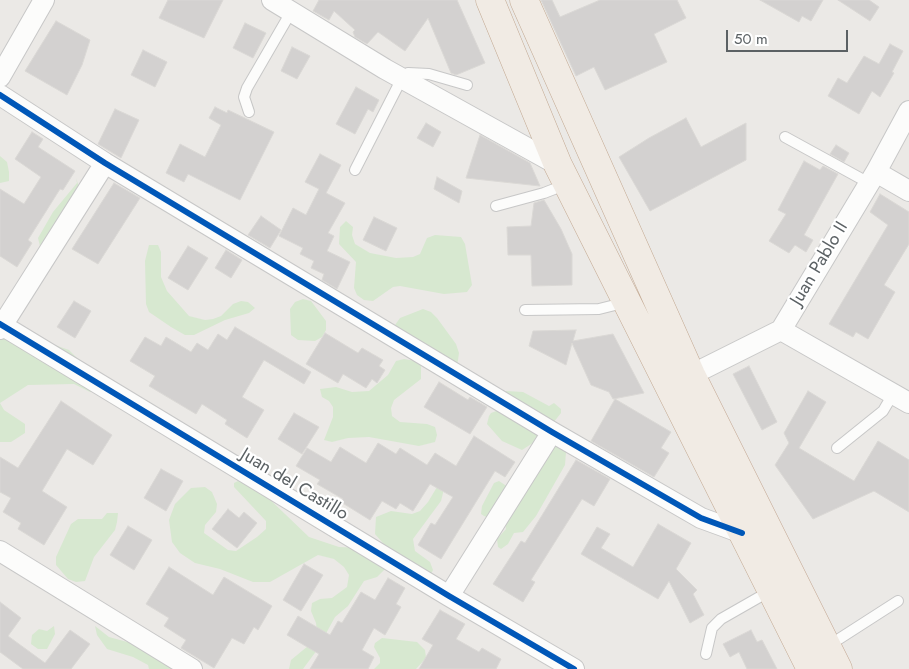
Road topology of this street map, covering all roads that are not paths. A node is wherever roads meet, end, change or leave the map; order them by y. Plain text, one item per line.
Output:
1 (44, 0) edge
2 (272, 0) edge
3 (490, 0) edge
4 (524, 0) edge
5 (291, 12) junction
6 (0, 77) edge
7 (402, 78) junction
8 (467, 85) dead end
9 (0, 95) edge
10 (909, 111) edge
11 (249, 112) dead end
12 (785, 137) dead end
13 (105, 163) junction
14 (355, 170) dead end
15 (563, 174) junction
16 (872, 177) junction
17 (909, 191) edge
18 (496, 206) dead end
19 (628, 302) junction
20 (525, 310) dead end
21 (1, 326) edge
22 (781, 330) junction
23 (691, 375) junction
24 (901, 398) edge
25 (552, 432) junction
26 (837, 448) dead end
27 (742, 533) junction
28 (0, 550) edge
29 (771, 591) junction
30 (449, 596) junction
31 (898, 601) dead end
32 (706, 654) dead end
33 (818, 664) edge
34 (192, 669) edge
35 (574, 669) edge

1 - 6 street
2 - 5 street
3 - 15 highway
4 - 23 highway
5 - 7 street
5 - 11 lane
7 - 8 lane
7 - 14 lane
7 - 15 street
9 - 13 street
10 - 16 street, Juan Pablo II
12 - 16 lane
13 - 21 street
13 - 25 street
15 - 18 lane
15 - 19 highway
16 - 17 street
16 - 22 street, Juan Pablo II
19 - 20 lane
19 - 27 highway
21 - 30 street, Juan del Castillo
22 - 23 street
22 - 24 street
23 - 33 highway
24 - 26 lane
25 - 27 street
25 - 30 street
27 - 29 highway
28 - 34 street
29 - 32 lane
29 - 33 highway
30 - 35 street, Juan del Castillo
31 - 33 lane

